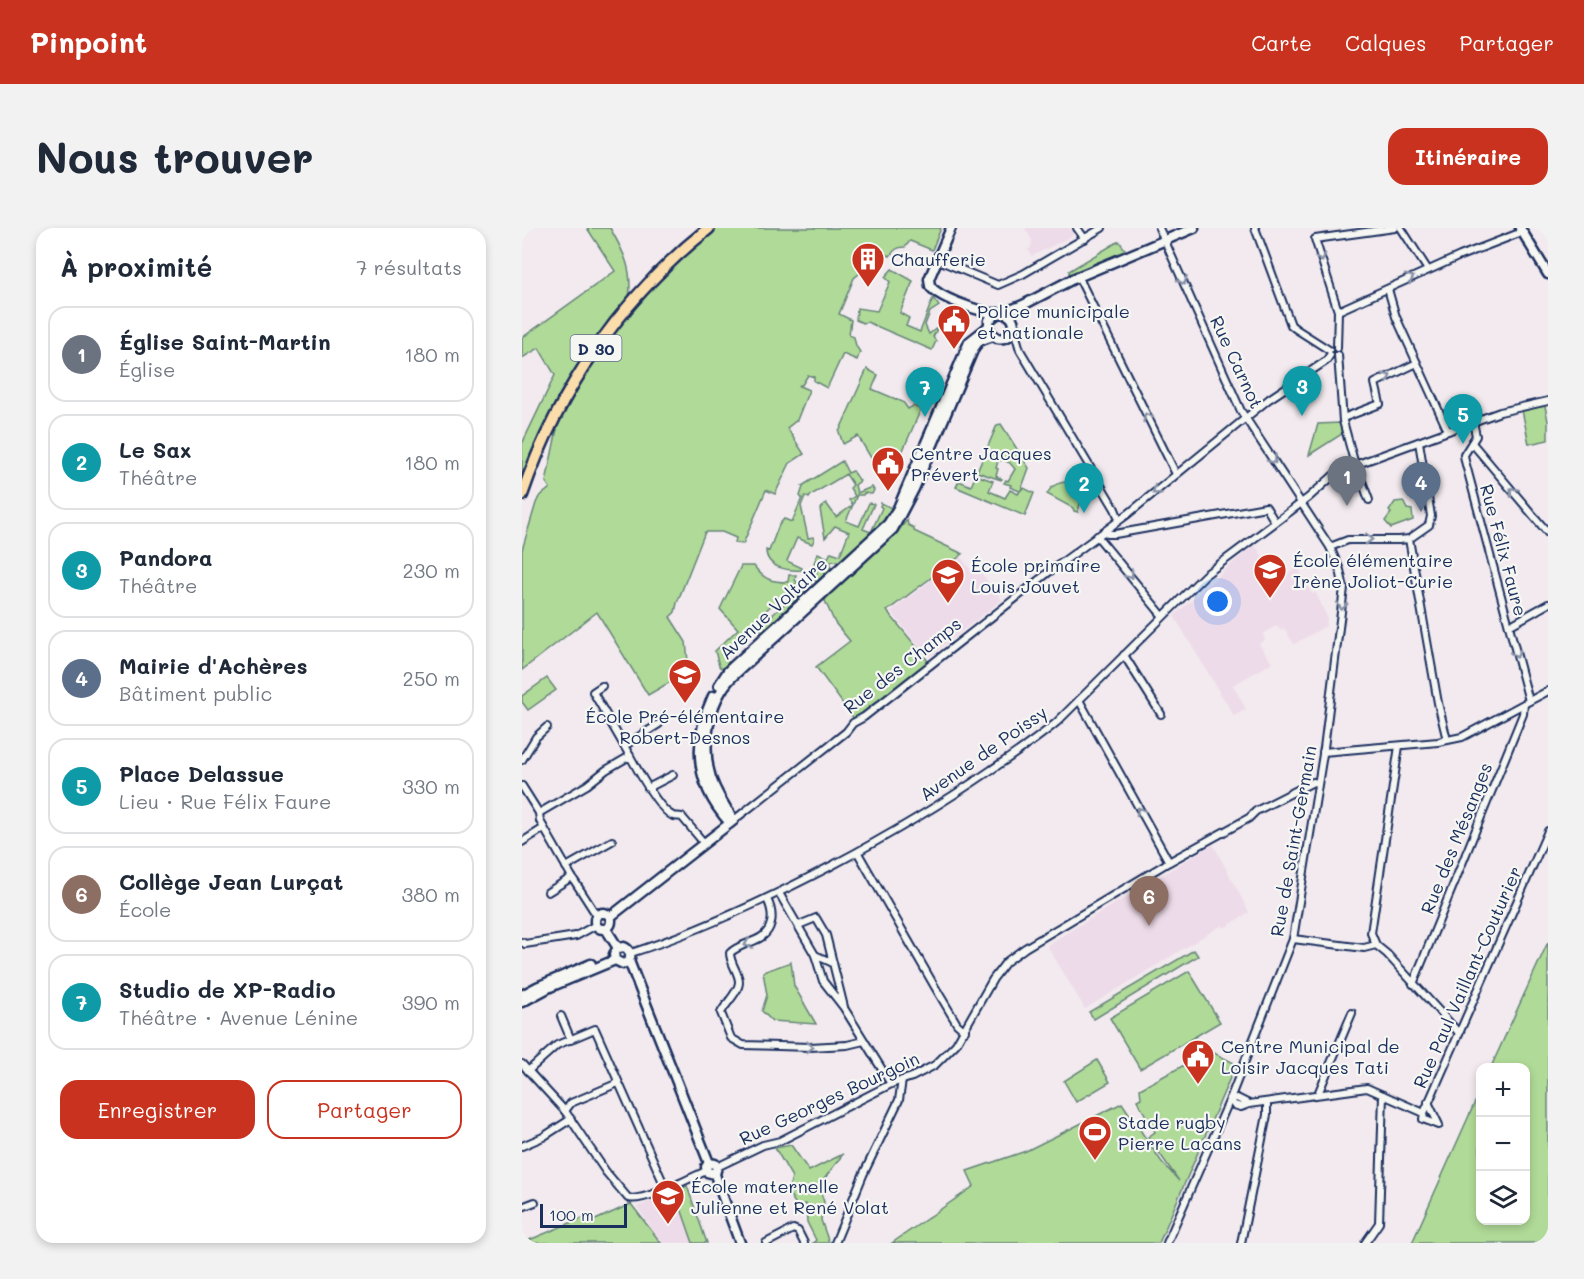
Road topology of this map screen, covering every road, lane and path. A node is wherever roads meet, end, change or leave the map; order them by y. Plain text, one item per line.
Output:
1 (709, 228) edge
2 (951, 228) edge
3 (1077, 228) edge
4 (1102, 228) edge
5 (1159, 228) edge
6 (1194, 228) edge
7 (1255, 228) edge
8 (1395, 228) edge
9 (1401, 228) edge
10 (1521, 230) edge
11 (1085, 239) junction
12 (1165, 241) junction
13 (938, 260) junction
14 (1428, 270) junction
15 (1548, 274) edge
16 (1078, 276) junction
17 (1388, 289) junction
18 (1023, 305) junction
19 (977, 309) junction
20 (1338, 311) junction
21 (1000, 313) junction
22 (988, 325) junction
23 (1014, 326) junction
24 (998, 338) junction
25 (1020, 350) junction
26 (1338, 351) junction
27 (1330, 353) junction
28 (1417, 363) junction
29 (1548, 401) edge
30 (1246, 417) junction
31 (1342, 418) junction
32 (1473, 423) junction
33 (1448, 431) junction
34 (1419, 442) junction
35 (1472, 443) junction
36 (1355, 465) junction
37 (1176, 474) junction
38 (522, 495) edge
39 (1369, 500) dead end
40 (1302, 502) junction
41 (1119, 519) junction
42 (1275, 522) junction
43 (1104, 531) junction
44 (1548, 533) edge
45 (1097, 536) junction
46 (1408, 539) junction
47 (1330, 547) junction
48 (859, 556) junction
49 (1548, 604) edge
50 (1162, 615) junction
51 (1509, 626) junction
52 (1124, 655) junction
53 (602, 686) dead end
54 (1548, 691) edge
55 (1079, 700) junction
56 (1527, 702) junction
57 (1161, 714) dead end
58 (659, 724) dead end
59 (548, 728) dead end
60 (1447, 740) junction
61 (624, 746) junction
62 (1399, 746) junction
63 (1323, 752) junction
64 (630, 756) junction
65 (522, 760) edge
66 (673, 775) dead end
67 (1318, 783) junction
68 (522, 786) edge
69 (648, 788) junction
70 (539, 813) junction
71 (732, 821) junction
72 (544, 828) junction
73 (1548, 831) edge
74 (612, 841) dead end
75 (522, 842) edge
76 (704, 843) junction
77 (858, 853) junction
78 (1169, 862) junction
79 (566, 867) junction
80 (572, 877) junction
81 (548, 891) dead end
82 (779, 893) junction
83 (767, 899) junction
84 (602, 918) junction
85 (799, 925) junction
86 (1293, 939) junction
87 (522, 942) edge
88 (1376, 945) junction
89 (616, 955) junction
90 (815, 955) junction
91 (630, 957) junction
92 (832, 963) junction
93 (1413, 984) junction
94 (522, 995) edge
95 (522, 1002) edge
96 (844, 1008) junction
97 (1352, 1013) dead end
98 (561, 1016) dead end
99 (965, 1031) junction
100 (1460, 1033) junction
101 (571, 1040) junction
102 (864, 1041) junction
103 (522, 1064) edge
104 (528, 1071) junction
105 (902, 1080) junction
106 (618, 1083) junction
107 (891, 1084) junction
108 (1318, 1094) junction
109 (1383, 1095) junction
110 (1230, 1099) junction
111 (1267, 1102) junction
112 (1428, 1102) junction
113 (565, 1111) junction
114 (1424, 1113) junction
115 (571, 1119) junction
116 (522, 1146) edge
117 (712, 1169) junction
118 (666, 1189) junction
119 (536, 1202) dead end
120 (522, 1207) edge
121 (740, 1243) edge
122 (766, 1243) edge
123 (804, 1243) edge
124 (835, 1243) edge
125 (1167, 1243) edge
126 (1241, 1243) edge
127 (1365, 1243) edge

1 - 38 main road, D 30
2 - 13 street
3 - 11 street
4 - 11 street
5 - 12 street, Rue Carnot
6 - 12 street
7 - 27 street
8 -> 20 street
9 - 14 street
10 - 14 street
10 - 15 street
11 - 13 street
12 - 16 street
12 -> 30 street, Rue Carnot
13 - 19 street
17 -> 14 street
16 - 18 street
37 -> 16 street
17 - 20 street
17 - 28 street
18 - 21 street
18 - 23 street
19 - 21 street
19 - 22 street
20 - 26 street
21 - 22 street
21 - 23 street
22 - 24 street
22 - 48 street
23 - 24 street
23 - 25 street
24 - 25 street
24 - 48 street
25 - 41 street
26 - 27 street
26 - 31 street
27 - 30 street, Rue des Champs
31 -> 28 street
28 - 33 street
29 - 32 street, Avenue de Poissy
30 - 37 street, Rue des Champs
30 -> 40 street, Rue Carnot
31 - 36 street
32 - 33 street, Avenue de Poissy
32 - 35 street, Rue Félix Faure
33 - 34 street, Avenue de Poissy
34 - 36 street, Avenue de Poissy
34 - 46 street
44 -> 35 street
35 - 51 street, Rue Félix Faure
36 - 39 street
36 - 40 street, Avenue de Poissy
37 -> 41 street, Rue des Champs
40 - 42 street, Avenue de Poissy
40 - 47 street, Rue de Saint-Germain
41 - 43 street, Rue des Champs
42 - 43 street
42 - 50 street, Avenue de Poissy
43 - 45 street, Rue des Champs
45 -> 50 street
45 - 71 street, Rue des Champs
47 -> 46 street
46 - 60 street
47 -> 63 street, Rue de Saint-Germain
48 - 71 street, Avenue Voltaire
49 - 51 street
50 - 52 street, Avenue de Poissy
51 -> 56 street, Rue Félix Faure
52 - 55 street, Avenue de Poissy
52 - 57 street
53 - 61 street
54 - 56 street
55 - 77 street, Avenue de Poissy
78 -> 55 street
56 - 60 street
56 - 93 street, Rue des Mésanges
58 - 61 street
59 - 65 street
60 - 62 street
61 - 64 street
62 - 63 street
62 - 88 street
63 - 67 street, Rue de Saint-Germain
64 - 69 street
64 - 70 street
66 - 69 street
67 - 78 street, Rue Georges Bourgoin
67 - 86 street, Rue de Saint-Germain
68 - 70 street
69 - 76 street
70 - 72 street
71 - 76 street
72 - 75 street
72 - 79 street
73 - 100 street, Rue Paul Vaillant-Couturier
74 - 79 street
76 - 84 street
77 - 82 street, Avenue de Poissy
77 - 99 street
78 - 99 street, Rue Georges Bourgoin
79 - 80 street
80 - 81 street
80 - 84 street
82 - 83 street, Avenue de Poissy
82 - 85 street
83 - 91 street, Avenue de Poissy
83 -> 102 street
84 - 87 street
84 - 89 street
85 - 90 street
85 - 92 street
86 - 88 street
86 - 110 street, Rue de Saint-Germain
88 - 93 street
89 - 91 street
89 - 91 street
89 - 94 street
89 - 95 street
90 - 92 street
90 - 96 street
91 - 117 street
92 - 96 street
93 - 100 street
96 - 102 street
97 - 108 street
98 - 101 street
99 - 105 street, Rue Georges Bourgoin
100 - 112 street, Rue Paul Vaillant-Couturier
101 - 104 street
101 - 106 street
102 - 107 street
103 - 104 street
104 - 113 street
105 - 107 street, Rue Georges Bourgoin
105 - 124 street
106 - 113 street
106 - 118 street
107 - 117 street, Rue Georges Bourgoin
108 - 109 street
108 - 111 street
109 - 114 street
109 - 127 street
110 - 111 street
110 - 125 street, Rue de Saint-Germain
111 - 126 street
112 - 114 street, Rue Paul Vaillant-Couturier
112 - 114 street
113 - 115 street
115 - 116 street
115 - 118 street, Rue Georges Bourgoin
117 - 118 street, Rue Georges Bourgoin
117 - 121 street
119 - 120 street
122 - 123 street

